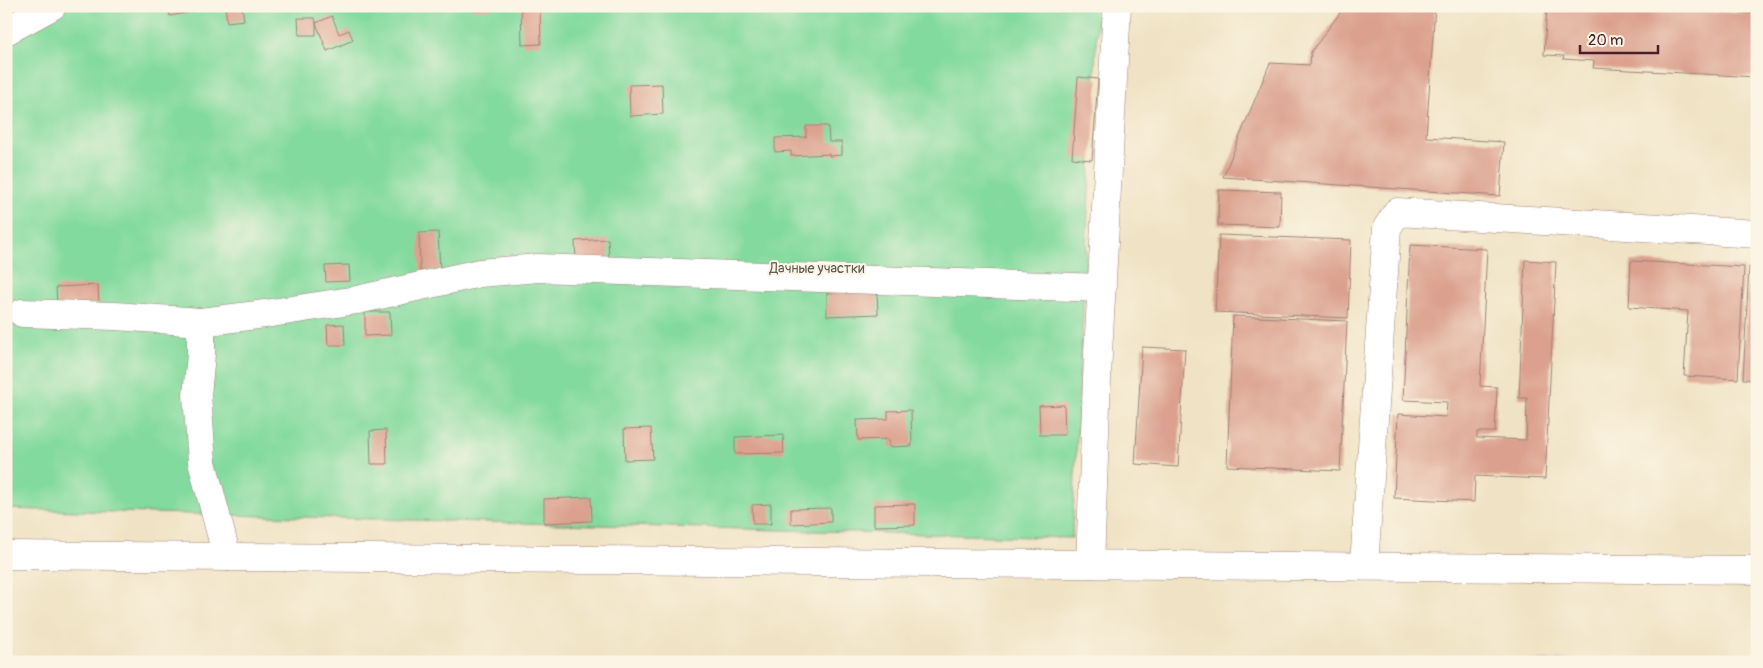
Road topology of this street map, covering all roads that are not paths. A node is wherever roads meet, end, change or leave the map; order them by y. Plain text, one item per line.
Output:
1 (52, 6) edge
2 (1117, 6) edge
3 (6, 31) edge
4 (1757, 234) edge
5 (1102, 288) junction
6 (22, 313) dead end
7 (200, 322) junction
8 (6, 555) edge
9 (227, 557) junction
10 (1090, 564) junction
11 (1364, 566) junction
12 (1757, 570) edge

1 - 3 main road
2 - 5 main road
4 - 11 main road
5 - 7 main road
5 - 10 main road
6 - 7 main road
7 - 9 main road
8 - 9 main road
9 - 10 main road
10 - 11 main road
11 - 12 main road

